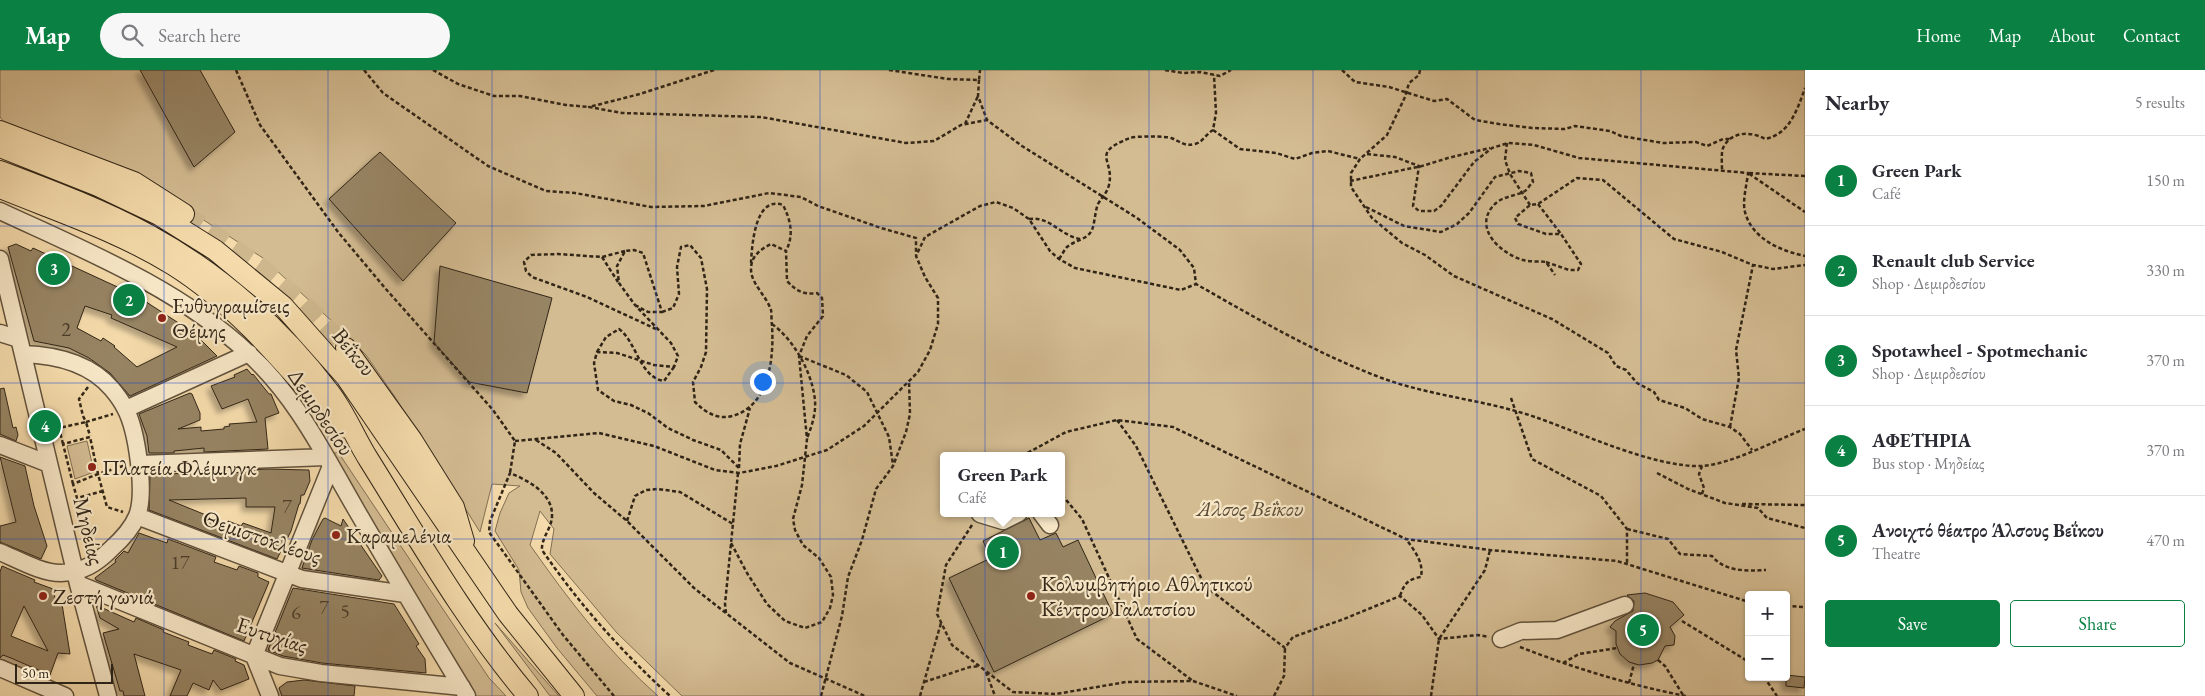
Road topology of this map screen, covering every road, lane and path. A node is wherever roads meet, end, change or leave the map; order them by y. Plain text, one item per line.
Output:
1 (236, 70) edge
2 (364, 70) edge
3 (432, 70) edge
4 (714, 70) edge
5 (889, 70) edge
6 (980, 70) edge
7 (1164, 70) edge
8 (1231, 70) edge
9 (1342, 70) edge
10 (1420, 70) edge
11 (1214, 75) junction
12 (979, 80) junction
13 (1805, 88) edge
14 (1406, 93) junction
15 (978, 96) junction
16 (589, 107) junction
17 (987, 120) junction
18 (965, 124) junction
19 (1213, 130) junction
20 (0, 131) edge
21 (1730, 139) junction
22 (1508, 143) junction
23 (0, 147) edge
24 (1492, 148) junction
25 (1366, 154) junction
26 (1360, 159) junction
27 (40, 163) junction
28 (1419, 166) junction
29 (1722, 169) junction
30 (0, 171) edge
31 (1748, 173) junction
32 (1510, 174) junction
33 (1805, 176) edge
34 (1350, 181) junction
35 (0, 188) edge
36 (1522, 192) junction
37 (1105, 197) junction
38 (1538, 204) junction
39 (1530, 205) junction
40 (1363, 206) junction
41 (0, 211) edge
42 (1805, 212) edge
43 (184, 214) tunnel mouth
44 (1028, 218) junction
45 (1561, 234) junction
46 (1081, 240) junction
47 (625, 251) junction
48 (786, 252) junction
49 (916, 256) junction
50 (1805, 256) edge
51 (602, 257) junction
52 (0, 259) edge
53 (1059, 259) junction
54 (1546, 262) junction
55 (1753, 265) junction
56 (1805, 265) edge
57 (751, 266) junction
58 (1554, 275) dead end
59 (619, 283) junction
60 (1196, 284) junction
61 (635, 305) junction
62 (662, 312) junction
63 (772, 324) junction
64 (657, 330) junction
65 (0, 333) edge
66 (21, 346) junction
67 (346, 348) tunnel mouth
68 (597, 352) junction
69 (249, 353) junction
70 (799, 356) junction
71 (638, 359) junction
72 (674, 367) junction
73 (97, 376) junction
74 (909, 381) junction
75 (1511, 398) dead end
76 (750, 408) junction
77 (126, 409) junction
78 (1516, 412) junction
79 (877, 413) junction
80 (1117, 420) junction
81 (86, 422) junction
82 (1730, 427) junction
83 (1805, 429) edge
84 (90, 437) junction
85 (534, 439) junction
86 (807, 440) junction
87 (515, 441) junction
88 (63, 444) junction
89 (0, 445) edge
90 (1752, 450) junction
91 (1029, 452) edge
92 (806, 456) junction
93 (368, 457) junction
94 (329, 462) junction
95 (49, 464) junction
96 (140, 464) junction
97 (893, 466) junction
98 (1702, 466) junction
99 (739, 468) junction
100 (510, 473) junction
101 (738, 473) junction
102 (1657, 473) dead end
103 (98, 474) junction
104 (73, 484) junction
105 (103, 491) junction
106 (1702, 494) junction
107 (1065, 499) edge
108 (1739, 505) junction
109 (1805, 505) edge
110 (137, 516) junction
111 (978, 517) edge
112 (990, 517) edge
113 (1011, 517) edge
114 (627, 521) junction
115 (732, 524) junction
116 (1805, 528) edge
117 (1627, 529) junction
118 (1406, 538) junction
119 (731, 543) junction
120 (1490, 550) junction
121 (0, 552) edge
122 (468, 557) junction
123 (1627, 565) junction
124 (1766, 570) dead end
125 (288, 574) junction
126 (77, 578) junction
127 (405, 594) junction
128 (1400, 596) junction
129 (1745, 601) edge
130 (1625, 605) dead end
131 (1790, 606) edge
132 (1805, 607) edge
133 (726, 613) junction
134 (1682, 621) dead end
135 (941, 623) junction
136 (1439, 639) junction
137 (1501, 639) junction
138 (1285, 648) junction
139 (1617, 648) dead end
140 (254, 656) junction
141 (1658, 660) dead end
142 (1745, 660) edge
143 (1562, 663) junction
144 (1634, 664) dead end
145 (980, 666) junction
146 (0, 668) edge
147 (985, 671) junction
148 (824, 680) junction
149 (1193, 681) junction
150 (1767, 681) edge
151 (924, 682) junction
152 (1629, 683) junction
153 (465, 692) edge
154 (65, 696) edge
155 (108, 696) edge
156 (270, 696) edge
157 (528, 696) edge
158 (574, 696) edge
159 (614, 696) edge
160 (670, 696) edge
161 (821, 696) edge
162 (865, 696) edge
163 (920, 696) edge
164 (995, 696) edge
165 (1236, 696) edge
166 (1274, 696) edge
167 (1431, 696) edge
168 (1684, 696) edge
169 (1777, 696) edge

1 - 87 path
2 - 49 path
3 - 16 path
4 - 16 path
5 - 12 path
6 - 12 path
7 - 11 path
8 - 11 path
9 - 14 path
10 - 14 path
11 - 19 path
12 - 15 path
13 - 21 path
14 - 21 path
14 - 25 path
15 - 17 path
15 - 18 path
16 - 18 path
17 - 18 path
17 - 37 path
19 - 26 path
19 - 37 path
20 - 27 main road
20 - 43 main road
21 - 29 path
22 - 24 path
22 - 29 path
22 - 32 path
23 - 27 main road, Βεΐκου
24 - 28 path
24 - 28 path
25 - 26 path
25 - 28 path
26 - 34 path
27 - 122 main road, Βεΐκου
28 - 34 path
29 - 31 path
30 - 93 main road, Βεΐκου
31 - 33 path
31 - 42 path
31 - 50 path
32 - 36 path
32 - 36 path
32 - 40 path
34 - 40 path
35 - 93 main road
36 - 39 path
36 - 54 path
37 - 46 path
37 - 60 path
38 - 39 path
38 - 45 path
38 - 55 path
39 - 45 path
40 - 82 path
41 - 69 street, Δεμιρδεσίου
44 - 46 path
44 - 49 path
44 - 53 path
45 - 54 path
46 - 53 path
47 - 51 path
47 - 59 path
47 - 62 path
48 - 57 path
48 - 57 path
48 - 70 path
49 - 74 path
51 - 59 path
51 - 64 path
52 - 66 street, Μηδείας
53 - 60 path
54 - 58 path
55 - 56 path
55 - 82 path
57 - 63 path
59 - 61 path
60 - 78 path
61 - 62 path
61 - 64 path
62 - 76 path
63 - 70 path
63 - 76 path
64 - 72 path
65 - 66 street
66 - 73 street
66 - 95 street, Μηδείας
67 - 122 main road
68 - 71 path
68 - 71 path
68 - 99 path
69 - 77 street
69 - 94 street, Δεμιρδεσίου
70 - 79 path
70 - 86 path
70 - 86 path
71 - 72 path
71 - 72 path
73 - 77 street
73 - 81 path
74 - 79 path
74 - 97 path
75 - 78 path
76 - 99 path
77 - 81 path
77 - 96 street
78 - 98 path
78 - 117 path
79 - 92 path
79 - 97 path
80 - 91 path
80 - 118 path
80 - 138 path
81 - 84 path
81 - 88 path
82 - 90 path
83 - 90 path
84 - 88 path
84 - 103 path
85 - 87 path
85 - 101 path
85 - 114 path
86 - 92 path
87 - 100 path
88 - 104 path
89 - 95 street
90 - 98 path
92 - 101 path
92 - 119 path
93 - 157 main road, Βεΐκου
94 - 96 street
94 - 125 street
94 - 127 street, Δεμιρδεσίου
95 - 126 street, Μηδείας
96 - 103 path
96 - 110 street
97 - 148 path
98 - 106 path
99 - 101 path
100 - 159 path
100 - 160 path
101 - 115 path
102 - 106 path
103 - 104 path
103 - 105 path
104 - 105 path
105 - 110 path
106 - 108 path
107 - 149 path
108 - 109 path
108 - 116 path
110 - 125 street, Θεμιστοκλέους
110 - 126 street
111 - 135 path
112 - 113 street
114 - 115 path
114 - 133 path
115 - 119 path
117 - 123 path
117 - 124 path
118 - 120 path
118 - 128 path
119 - 133 path
120 - 123 path
120 - 136 path
121 - 126 street, Ευτυχίας
122 - 158 main road, Βεΐκου
123 - 129 path
125 - 127 street, Θεμιστοκλέους
125 - 140 street
126 - 140 street, Ευτυχίας
126 - 155 street, Μηδείας
127 - 153 street, Δεμιρδεσίου
128 - 136 path
128 - 138 path
130 - 137 street
131 - 132 path
133 - 148 path
134 - 142 path
135 - 145 path
135 - 151 path
136 - 137 path
136 - 167 path
137 - 143 path
138 - 166 path
139 - 143 path
140 - 153 street, Ευτυχίας
140 - 156 street
141 - 168 path
143 - 152 path
144 - 152 path
145 - 147 path
145 - 151 path
146 - 154 street
147 - 149 path
147 - 164 path
148 - 161 path
148 - 162 path
149 - 165 path
150 - 169 path
151 - 163 path
152 - 168 path

